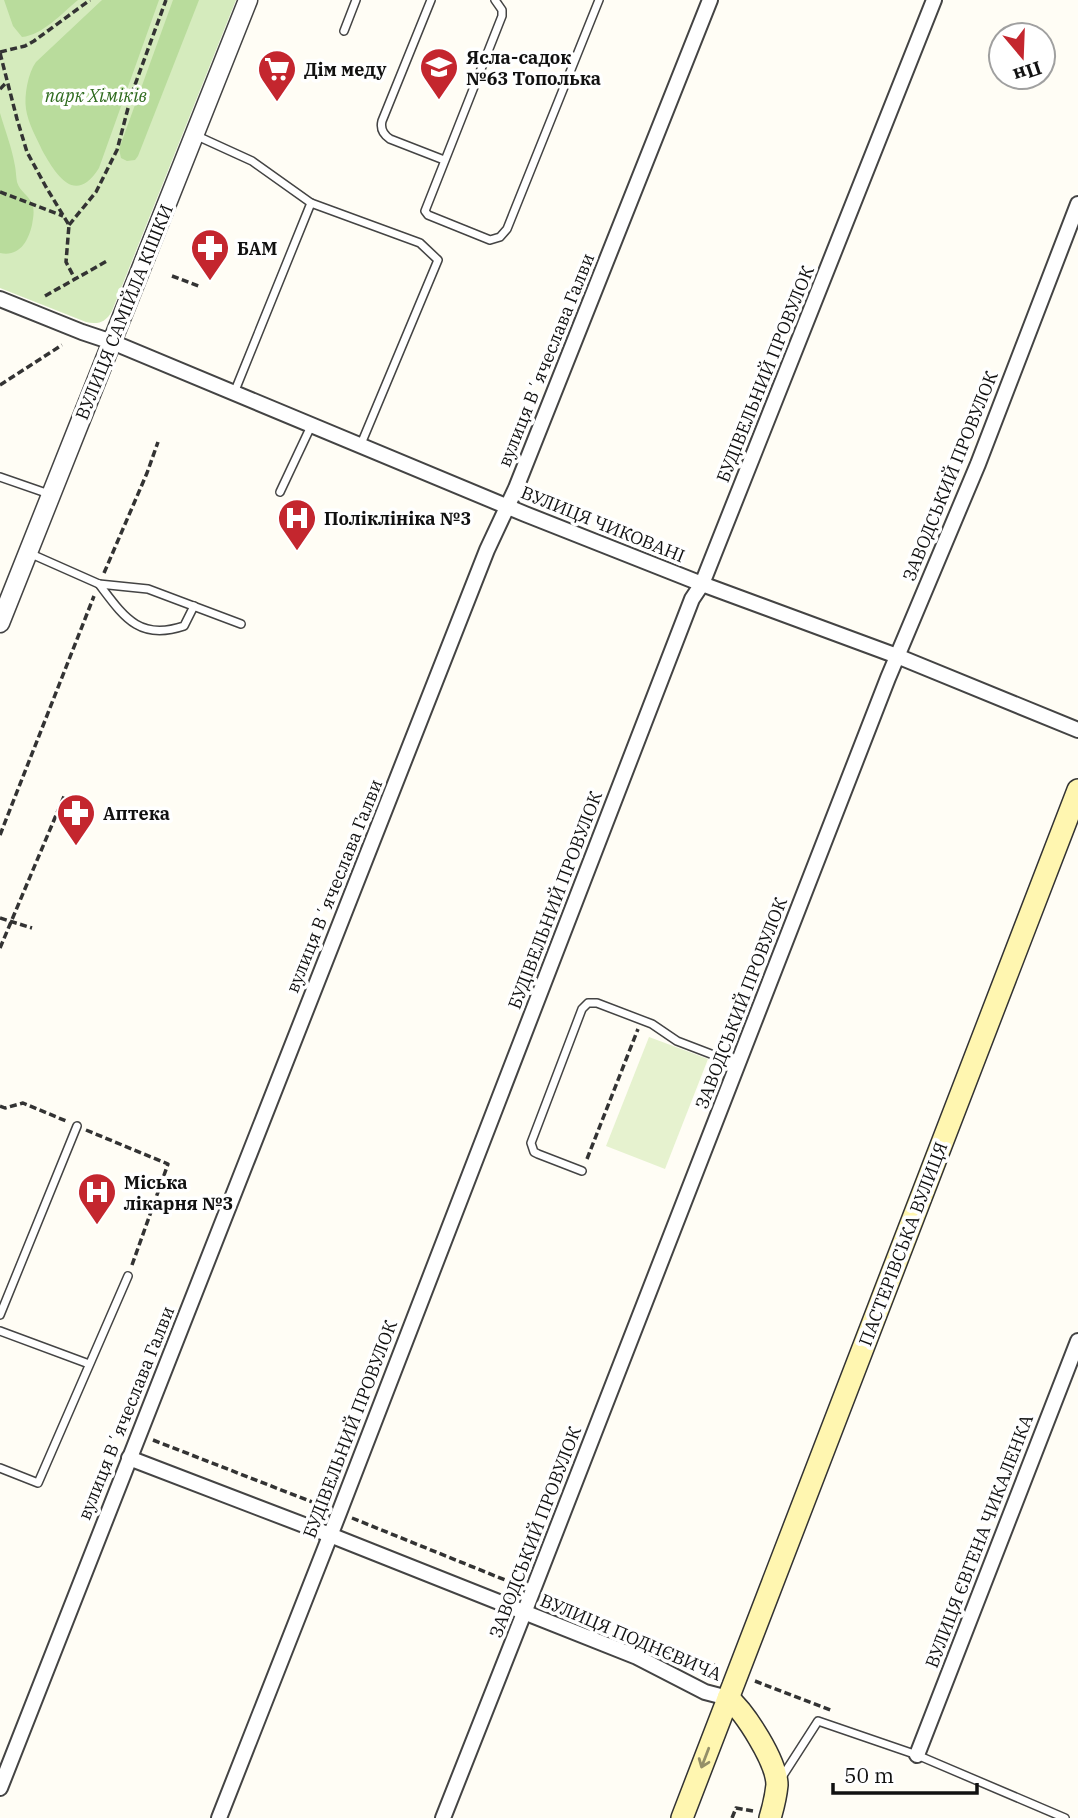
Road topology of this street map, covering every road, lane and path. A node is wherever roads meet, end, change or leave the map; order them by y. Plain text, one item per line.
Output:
1 (90, 0) edge
2 (166, 0) edge
3 (248, 0) edge
4 (356, 0) edge
5 (430, 0) edge
6 (495, 0) edge
7 (599, 0) edge
8 (710, 0) edge
9 (934, 0) edge
10 (344, 31) dead end
11 (0, 52) edge
12 (7, 82) junction
13 (0, 89) edge
14 (194, 135) junction
15 (444, 160) junction
16 (0, 192) edge
17 (311, 203) junction
18 (1078, 204) edge
19 (64, 217) junction
20 (69, 225) junction
21 (107, 261) dead end
22 (172, 275) dead end
23 (75, 279) junction
24 (201, 287) dead end
25 (45, 296) dead end
26 (0, 299) edge
27 (112, 342) junction
28 (62, 345) dead end
29 (0, 385) edge
30 (234, 393) junction
31 (312, 424) junction
32 (158, 442) dead end
33 (361, 444) junction
34 (0, 477) edge
35 (280, 492) dead end
36 (51, 495) junction
37 (508, 507) junction
38 (28, 553) junction
39 (99, 584) junction
40 (702, 584) junction
41 (194, 606) junction
42 (0, 624) edge
43 (241, 624) dead end
44 (897, 656) junction
45 (1078, 730) edge
46 (1078, 790) edge
47 (65, 794) dead end
48 (0, 835) edge
49 (0, 918) edge
50 (11, 921) junction
51 (32, 928) dead end
52 (0, 948) edge
53 (642, 1020) junction
54 (738, 1065) junction
55 (605, 1094) dead end
56 (611, 1097) junction
57 (0, 1106) edge
58 (77, 1126) junction
59 (583, 1171) joint
60 (128, 1276) joint
61 (0, 1315) edge
62 (0, 1331) edge
63 (1078, 1341) edge
64 (89, 1364) junction
65 (139, 1434) junction
66 (129, 1458) junction
67 (0, 1468) edge
68 (339, 1513) junction
69 (330, 1535) junction
70 (532, 1591) junction
71 (524, 1613) junction
72 (723, 1669) dead end
73 (728, 1698) junction
74 (916, 1755) junction
75 (777, 1785) junction
76 (0, 1788) edge
77 (766, 1816) edge
78 (219, 1818) edge
79 (443, 1818) edge
80 (682, 1818) edge
81 (732, 1818) edge
82 (1065, 1818) edge

1 - 11 path
2 - 20 path
3 - 14 street, ВУЛИЦЯ САМІЙЛА КІШКИ
4 - 10 lane
5 - 15 lane
6 - 15 lane
7 - 15 lane
8 - 37 street, вулиця Вʼячеслава Галви
9 - 40 street, БУДІВЕЛЬНИЙ ПРОВУЛОК
11 - 12 path
12 - 13 path
12 - 19 path
14 - 17 lane
14 - 27 street, ВУЛИЦЯ САМІЙЛА КІШКИ
16 - 19 path
17 - 30 lane
17 - 33 lane
18 - 44 street, ЗАВОДСЬКИЙ ПРОВУЛОК
19 - 20 path
20 - 23 path
21 - 23 path
22 - 24 path
23 - 25 path
26 - 27 street, ВУЛИЦЯ ЧИКОВАНІ
27 - 30 street, ВУЛИЦЯ ЧИКОВАНІ
27 - 36 street, ВУЛИЦЯ САМІЙЛА КІШКИ
28 - 29 path
30 - 31 street, ВУЛИЦЯ ЧИКОВАНІ
31 - 33 street, ВУЛИЦЯ ЧИКОВАНІ
31 - 35 lane
32 - 39 path
33 - 37 street, ВУЛИЦЯ ЧИКОВАНІ
34 - 36 lane
36 - 38 street, ВУЛИЦЯ САМІЙЛА КІШКИ
37 - 40 street, ВУЛИЦЯ ЧИКОВАНІ
37 - 65 street, вулиця Вʼячеслава Галви
38 - 39 lane
38 - 42 street, ВУЛИЦЯ САМІЙЛА КІШКИ
39 - 41 lane
39 - 41 lane
39 - 48 path
40 - 44 street, ВУЛИЦЯ ЧИКОВАНІ
40 - 68 street, БУДІВЕЛЬНИЙ ПРОВУЛОК
41 - 43 lane
44 - 45 street, ВУЛИЦЯ ЧИКОВАНІ
44 - 54 street, ЗАВОДСЬКИЙ ПРОВУЛОК
46 - 73 main road, ПАСТЕРІВСЬКА ВУЛИЦЯ
47 - 50 path
49 - 50 path
50 - 51 path
50 - 52 path
53 - 54 lane
53 - 56 path
53 - 59 lane
54 - 70 street, ЗАВОДСЬКИЙ ПРОВУЛОК
55 - 56 path
56 - 59 path
57 - 58 path
58 - 60 path
58 - 61 lane
60 - 64 lane
62 - 64 lane
63 - 74 street, ВУЛИЦЯ ЄВГЕНА ЧИКАЛЕНКА
64 - 67 lane
65 - 66 street, вулиця Вʼячеслава Галви
65 - 68 path
66 - 69 street, ВУЛИЦЯ ПОДНЄВИЧА
66 - 76 street, вулиця Вʼячеслава Галви
68 - 69 street, БУДІВЕЛЬНИЙ ПРОВУЛОК
68 - 70 path
69 - 71 street, ВУЛИЦЯ ПОДНЄВИЧА
69 - 78 street, БУДІВЕЛЬНИЙ ПРОВУЛОК
70 - 71 street, ЗАВОДСЬКИЙ ПРОВУЛОК
70 - 72 path
71 - 73 street, ВУЛИЦЯ ПОДНЄВИЧА
71 - 79 street, ЗАВОДСЬКИЙ ПРОВУЛОК
73 - 75 main road
73 -> 80 main road, ПАСТЕРІВСЬКА ВУЛИЦЯ
74 - 75 lane
74 - 82 lane
75 - 77 main road
77 - 81 path

